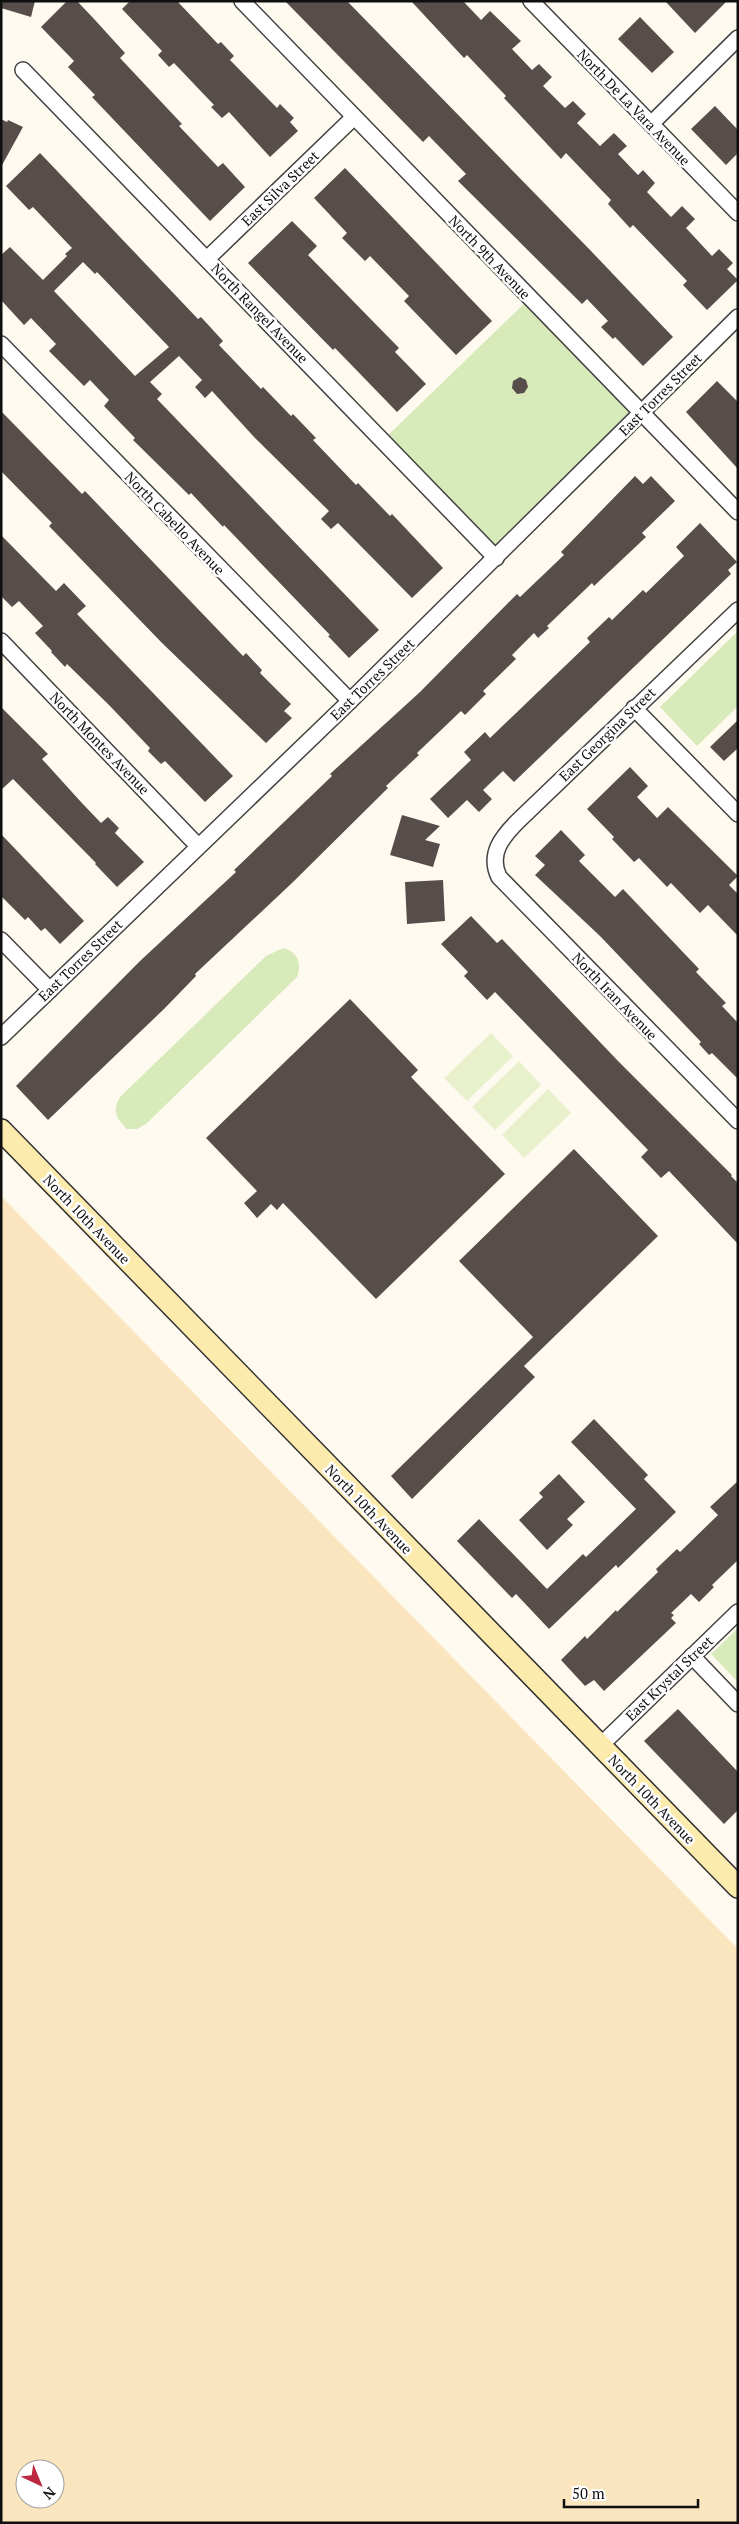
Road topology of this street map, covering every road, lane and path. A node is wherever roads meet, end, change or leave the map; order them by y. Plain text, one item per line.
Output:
1 (242, 1) edge
2 (531, 1) edge
3 (738, 38) edge
4 (24, 70) dead end
5 (354, 117) junction
6 (651, 124) junction
7 (738, 213) edge
8 (207, 259) junction
9 (738, 317) edge
10 (1, 344) edge
11 (641, 412) junction
12 (738, 512) edge
13 (496, 558) junction
14 (738, 610) edge
15 (1, 641) edge
16 (350, 701) junction
17 (634, 708) junction
18 (738, 814) edge
19 (198, 846) junction
20 (495, 868) joint
21 (1, 940) edge
22 (50, 990) junction
23 (1, 1037) edge
24 (738, 1122) edge
25 (1, 1130) edge
26 (738, 1612) edge
27 (692, 1656) junction
28 (738, 1704) edge
29 (601, 1745) junction
30 (738, 1887) edge

1 - 5 street, North 9th Avenue
2 - 6 street, North De La Vara Avenue
3 - 6 street
4 - 8 street, North Rangel Avenue
5 - 8 street, East Silva Street
5 - 11 street, North 9th Avenue
6 - 7 street, North De La Vara Avenue
8 - 13 street, North Rangel Avenue
9 - 11 street, East Torres Street
10 - 16 street, North Cabello Avenue
11 - 12 street, North 9th Avenue
11 - 13 street, East Torres Street
13 - 16 street, East Torres Street
14 - 17 street, East Georgina Street
15 - 19 street, North Montes Avenue
16 - 19 street, East Torres Street
17 - 18 street
17 - 20 street, East Georgina Street
19 - 22 street, East Torres Street
20 - 24 street, North Iran Avenue
21 - 22 street
22 - 23 street, East Torres Street
25 - 29 main road, North 10th Avenue
26 - 27 street, East Krystal Street
27 - 28 street
27 - 29 street, East Krystal Street
29 - 30 main road, North 10th Avenue

